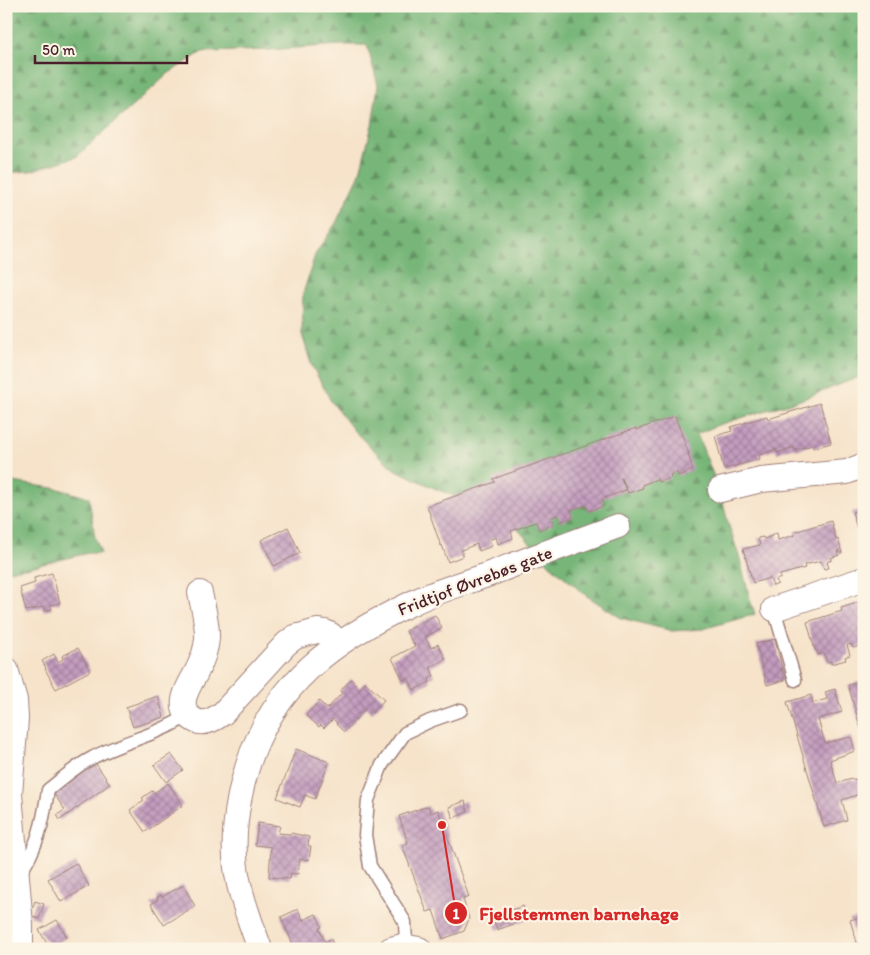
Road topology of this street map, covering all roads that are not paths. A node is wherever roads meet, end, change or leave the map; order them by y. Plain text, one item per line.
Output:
1 (864, 465) edge
2 (720, 490) dead end
3 (618, 526) dead end
4 (864, 579) edge
5 (200, 593) dead end
6 (774, 609) joint
7 (337, 645) junction
8 (6, 669) edge
9 (795, 680) dead end
10 (460, 710) dead end
11 (188, 715) junction
12 (17, 876) junction
13 (405, 948) edge
14 (21, 949) edge
15 (260, 949) edge

1 - 2 street
3 - 7 street, Fridtjof Øvrebøs gate
4 - 6 street
5 - 11 street
6 - 9 lane
7 - 11 street
7 - 15 street, Fridtjof Øvrebøs gate
8 - 12 street
10 - 13 lane
11 - 12 lane
12 - 14 street

